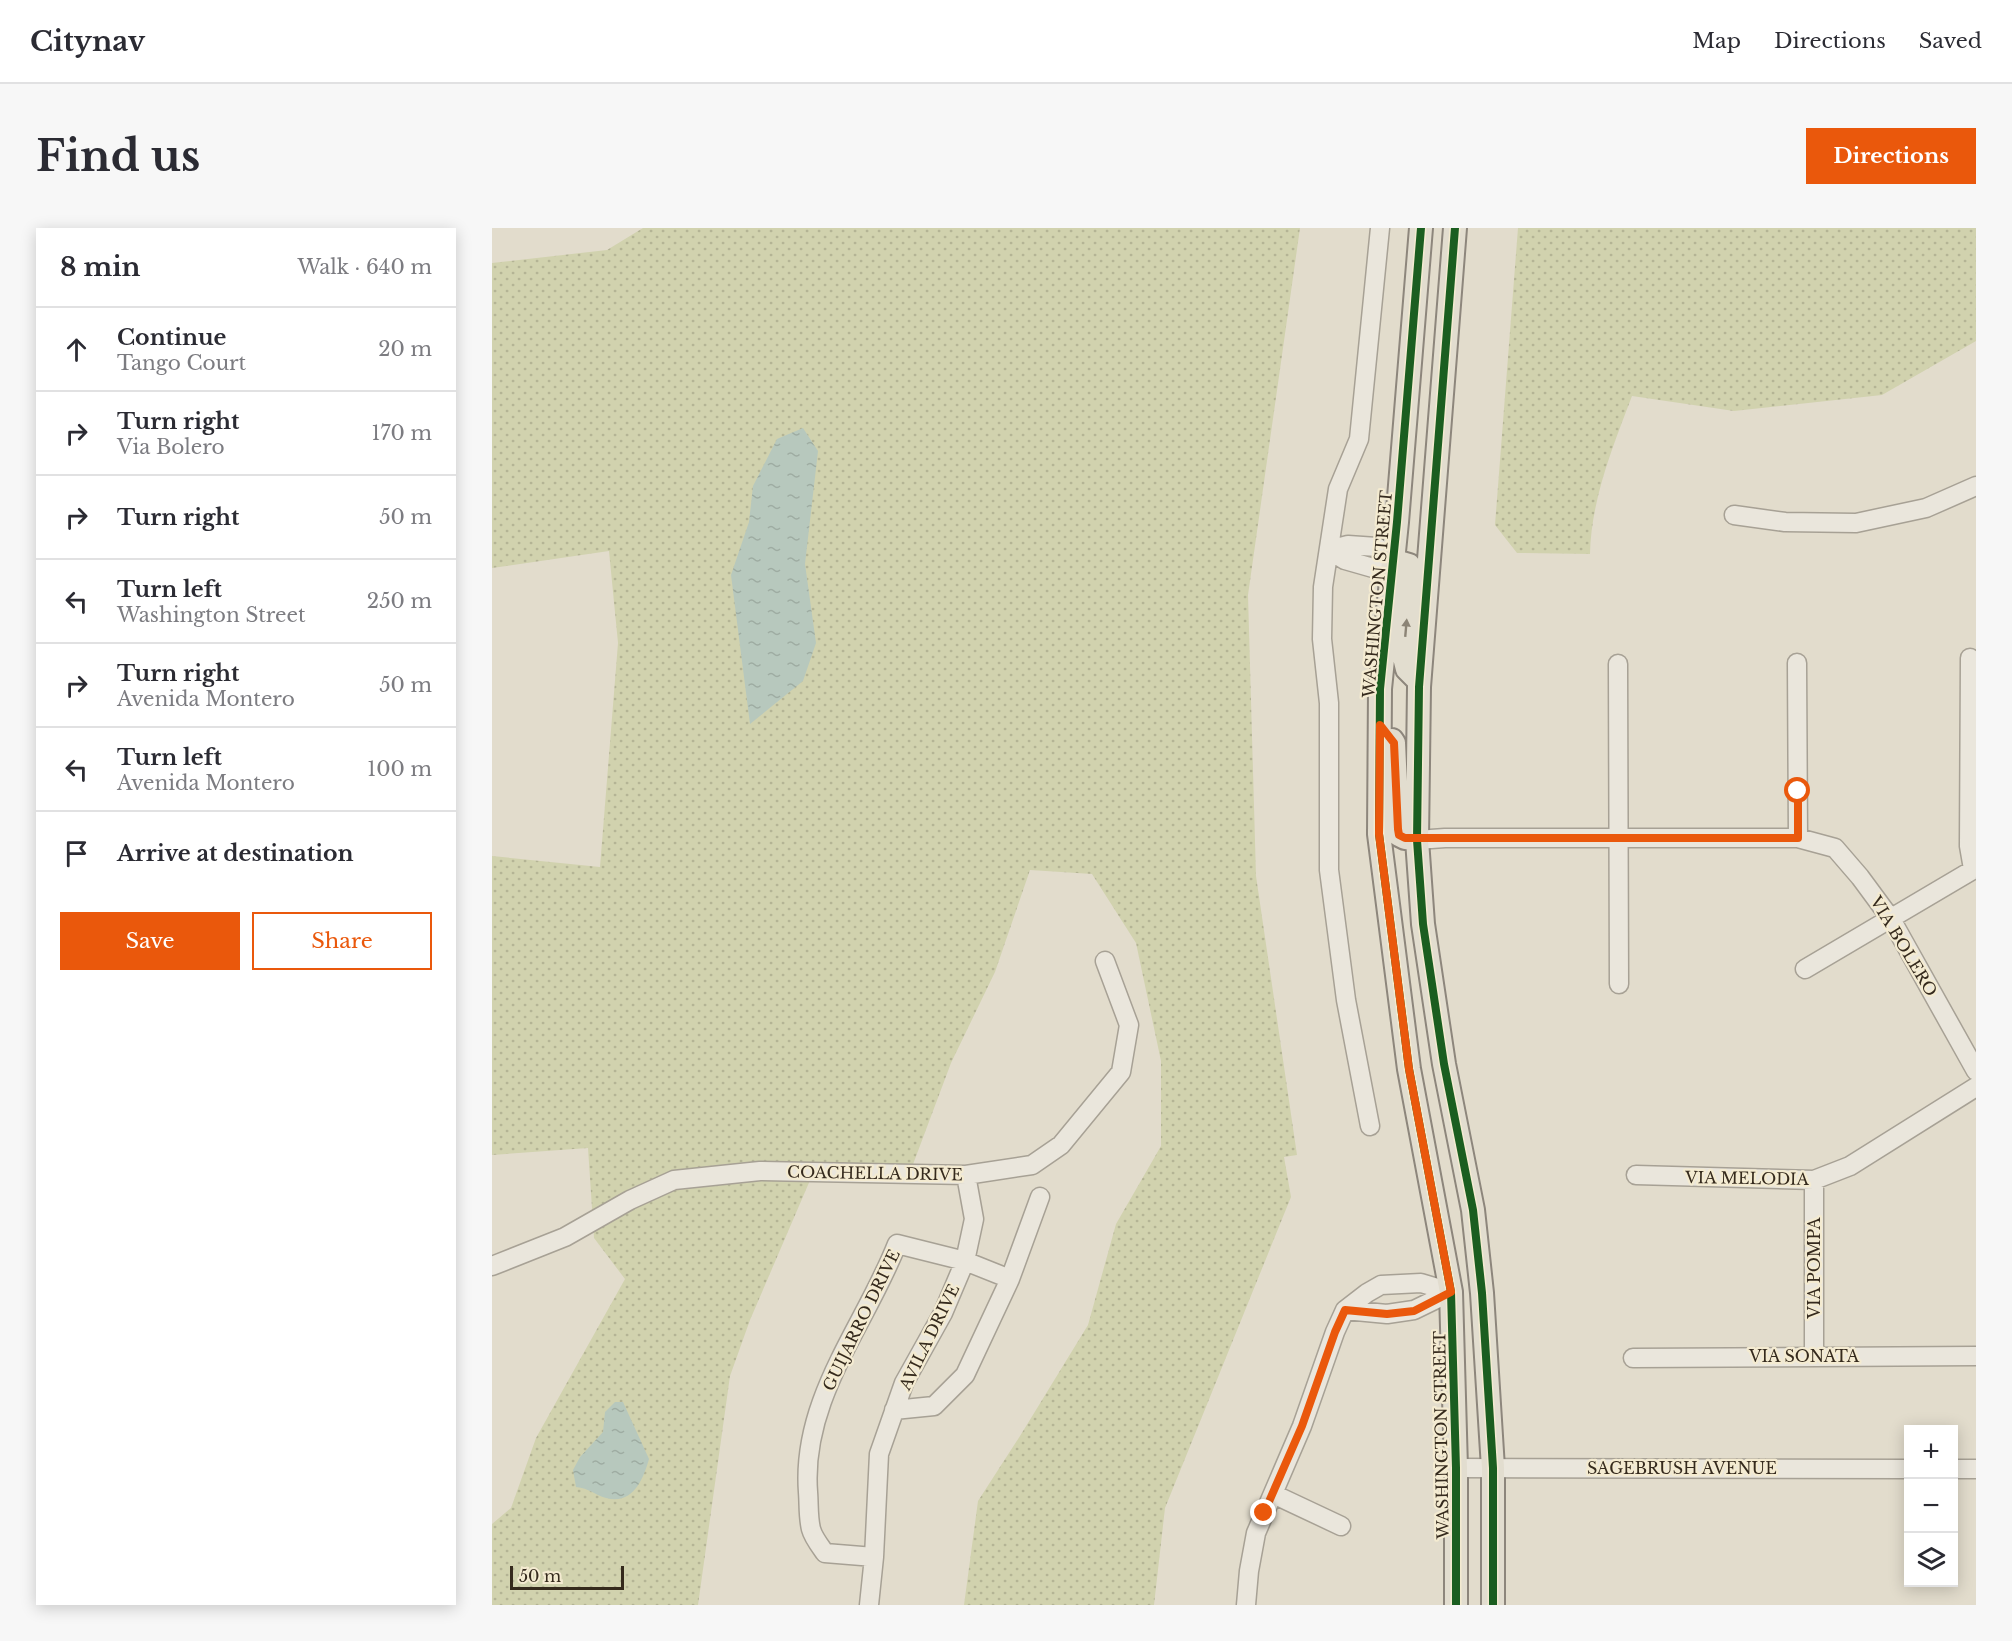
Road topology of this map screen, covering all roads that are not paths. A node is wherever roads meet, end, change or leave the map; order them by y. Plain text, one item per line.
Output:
1 (1380, 228) edge
2 (1421, 228) edge
3 (1455, 228) edge
4 (1976, 486) edge
5 (1734, 515) dead end
6 (1329, 550) junction
7 (1392, 560) junction
8 (1970, 658) dead end
9 (1797, 663) dead end
10 (1618, 664) dead end
11 (1419, 681) junction
12 (1380, 725) junction
13 (1618, 838) junction
14 (1798, 838) junction
15 (1416, 840) junction
16 (1975, 868) edge
17 (1891, 919) junction
18 (1105, 962) dead end
19 (1805, 969) dead end
20 (1619, 984) dead end
21 (1976, 1071) edge
22 (1976, 1087) edge
23 (1370, 1126) dead end
24 (966, 1175) junction
25 (1636, 1175) dead end
26 (1814, 1180) junction
27 (1040, 1197) dead end
28 (965, 1261) junction
29 (492, 1266) edge
30 (1010, 1279) junction
31 (1396, 1284) junction
32 (1451, 1292) junction
33 (1345, 1310) junction
34 (1401, 1312) junction
35 (1814, 1356) junction
36 (1976, 1356) edge
37 (1633, 1358) dead end
38 (894, 1410) junction
39 (1456, 1468) junction
40 (1493, 1468) junction
41 (1904, 1469) edge
42 (1958, 1469) edge
43 (1976, 1469) edge
44 (1273, 1494) junction
45 (1341, 1526) dead end
46 (874, 1557) junction
47 (869, 1605) edge
48 (1246, 1605) edge
49 (1456, 1605) edge
50 (1493, 1605) edge

1 - 6 street
2 - 7 main road, WASHINGTON STREET
3 - 11 main road
4 - 5 street
6 - 7 street
6 - 23 street
11 -> 7 main road
7 - 12 main road, WASHINGTON STREET
8 - 16 street
9 - 14 street
10 - 13 street
11 - 15 main road
12 - 15 main road
12 - 32 main road, WASHINGTON STREET
13 - 14 street, VIA BOLERO
13 - 15 street, VIA BOLERO
13 - 20 street
14 - 17 street, VIA BOLERO
15 - 40 main road
16 - 17 street
17 - 19 street
17 - 21 street, VIA BOLERO
18 - 24 street, COACHELLA DRIVE
22 - 26 street, VIA MELODIA
24 - 28 street, AVILA DRIVE
24 - 29 street, COACHELLA DRIVE
25 - 26 street, VIA MELODIA
26 - 35 street, VIA POMPA
27 - 30 street
28 - 30 street
28 - 38 street, AVILA DRIVE
28 - 46 street, GUIJARRO DRIVE
30 - 38 street
31 - 32 street
31 - 33 street
31 - 34 street
32 - 34 street
32 - 39 main road, WASHINGTON STREET
33 - 34 street
33 - 44 street
35 - 36 street, VIA SONATA
35 - 37 street, VIA SONATA
38 - 46 street, AVILA DRIVE
39 - 40 street, SAGEBRUSH AVENUE
39 - 49 main road, WASHINGTON STREET
40 - 41 street, SAGEBRUSH AVENUE
40 - 50 main road
42 - 43 street
44 - 45 street
44 - 48 street
46 - 47 street, AVILA DRIVE

